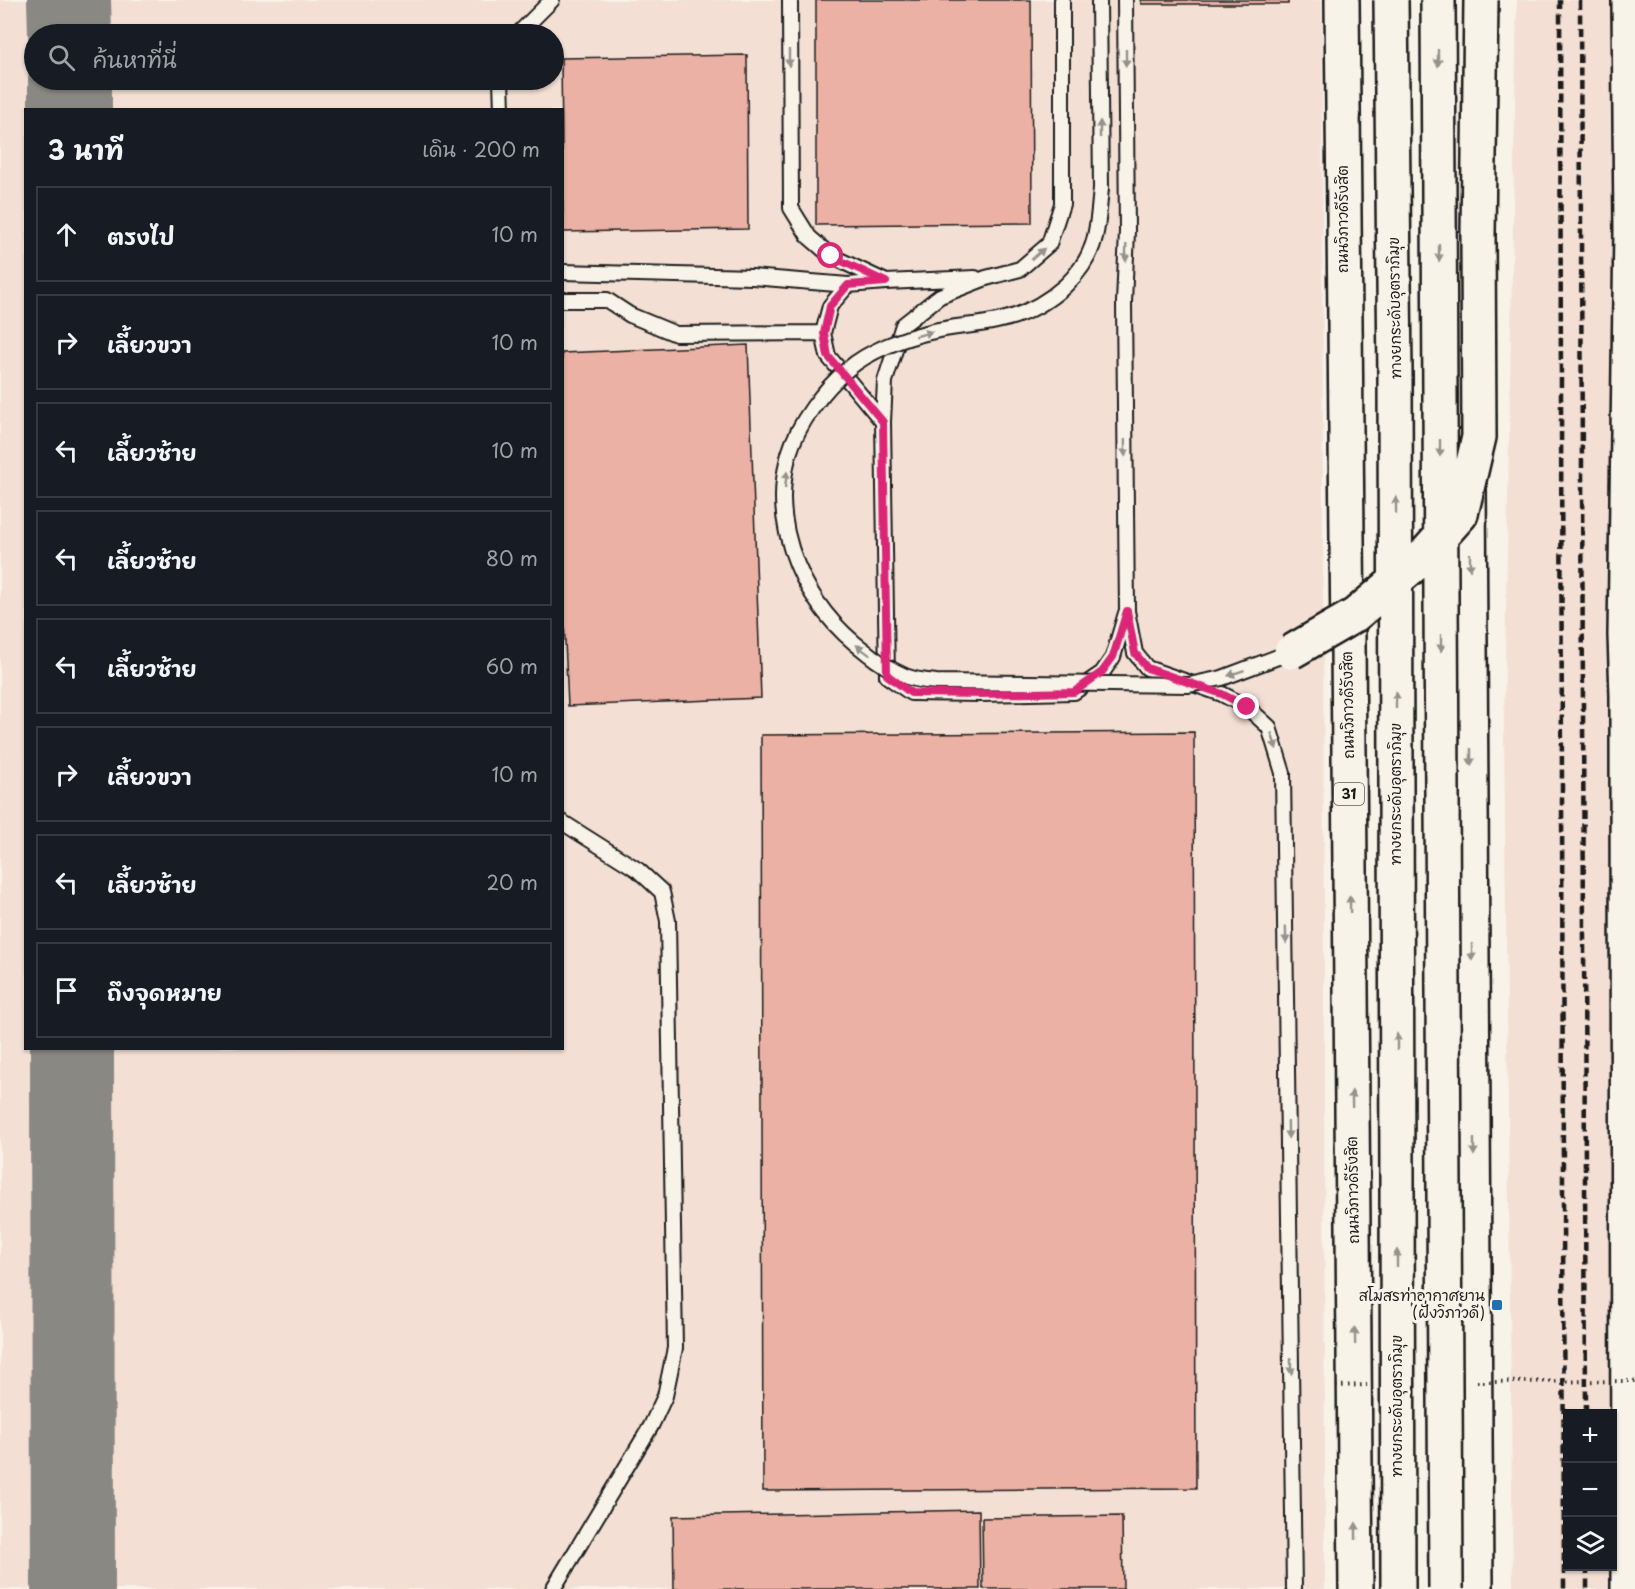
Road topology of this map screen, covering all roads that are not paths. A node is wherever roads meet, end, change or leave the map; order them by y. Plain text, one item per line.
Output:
1 (552, 0) edge
2 (790, 0) edge
3 (1062, 0) edge
4 (1099, 0) edge
5 (1125, 0) edge
6 (1342, 0) edge
7 (1391, 0) edge
8 (1438, 0) edge
9 (1466, 0) edge
10 (1481, 0) edge
11 (1629, 0) edge
12 (528, 24) edge
13 (501, 90) edge
14 (502, 108) edge
15 (564, 272) edge
16 (986, 278) junction
17 (886, 282) junction
18 (848, 285) junction
19 (564, 300) edge
20 (824, 333) junction
21 (883, 422) junction
22 (1127, 611) junction
23 (1291, 652) joint
24 (564, 823) edge
25 (554, 1589) edge
26 (1294, 1589) edge
27 (1356, 1589) edge
28 (1398, 1589) edge
29 (1446, 1589) edge
30 (1476, 1589) edge
31 (1628, 1589) edge

1 - 12 lane
2 -> 17 lane
16 -> 3 lane
23 -> 4 lane, bridge
5 -> 22 lane
27 -> 6 main road, ถนนวิภาวดีรังสิต / 31
28 -> 7 main road, ทางยกระดับอุตราภิมุข, bridge
8 -> 29 main road, bridge
9 -> 30 main road
10 - 23 main road, bridge
11 - 31 main road
13 - 14 lane
15 - 18 lane
16 - 17 lane
16 - 21 lane
17 - 18 lane
18 - 20 lane
19 - 20 lane
20 - 21 lane
21 - 22 lane
22 -> 26 lane
24 - 25 lane

